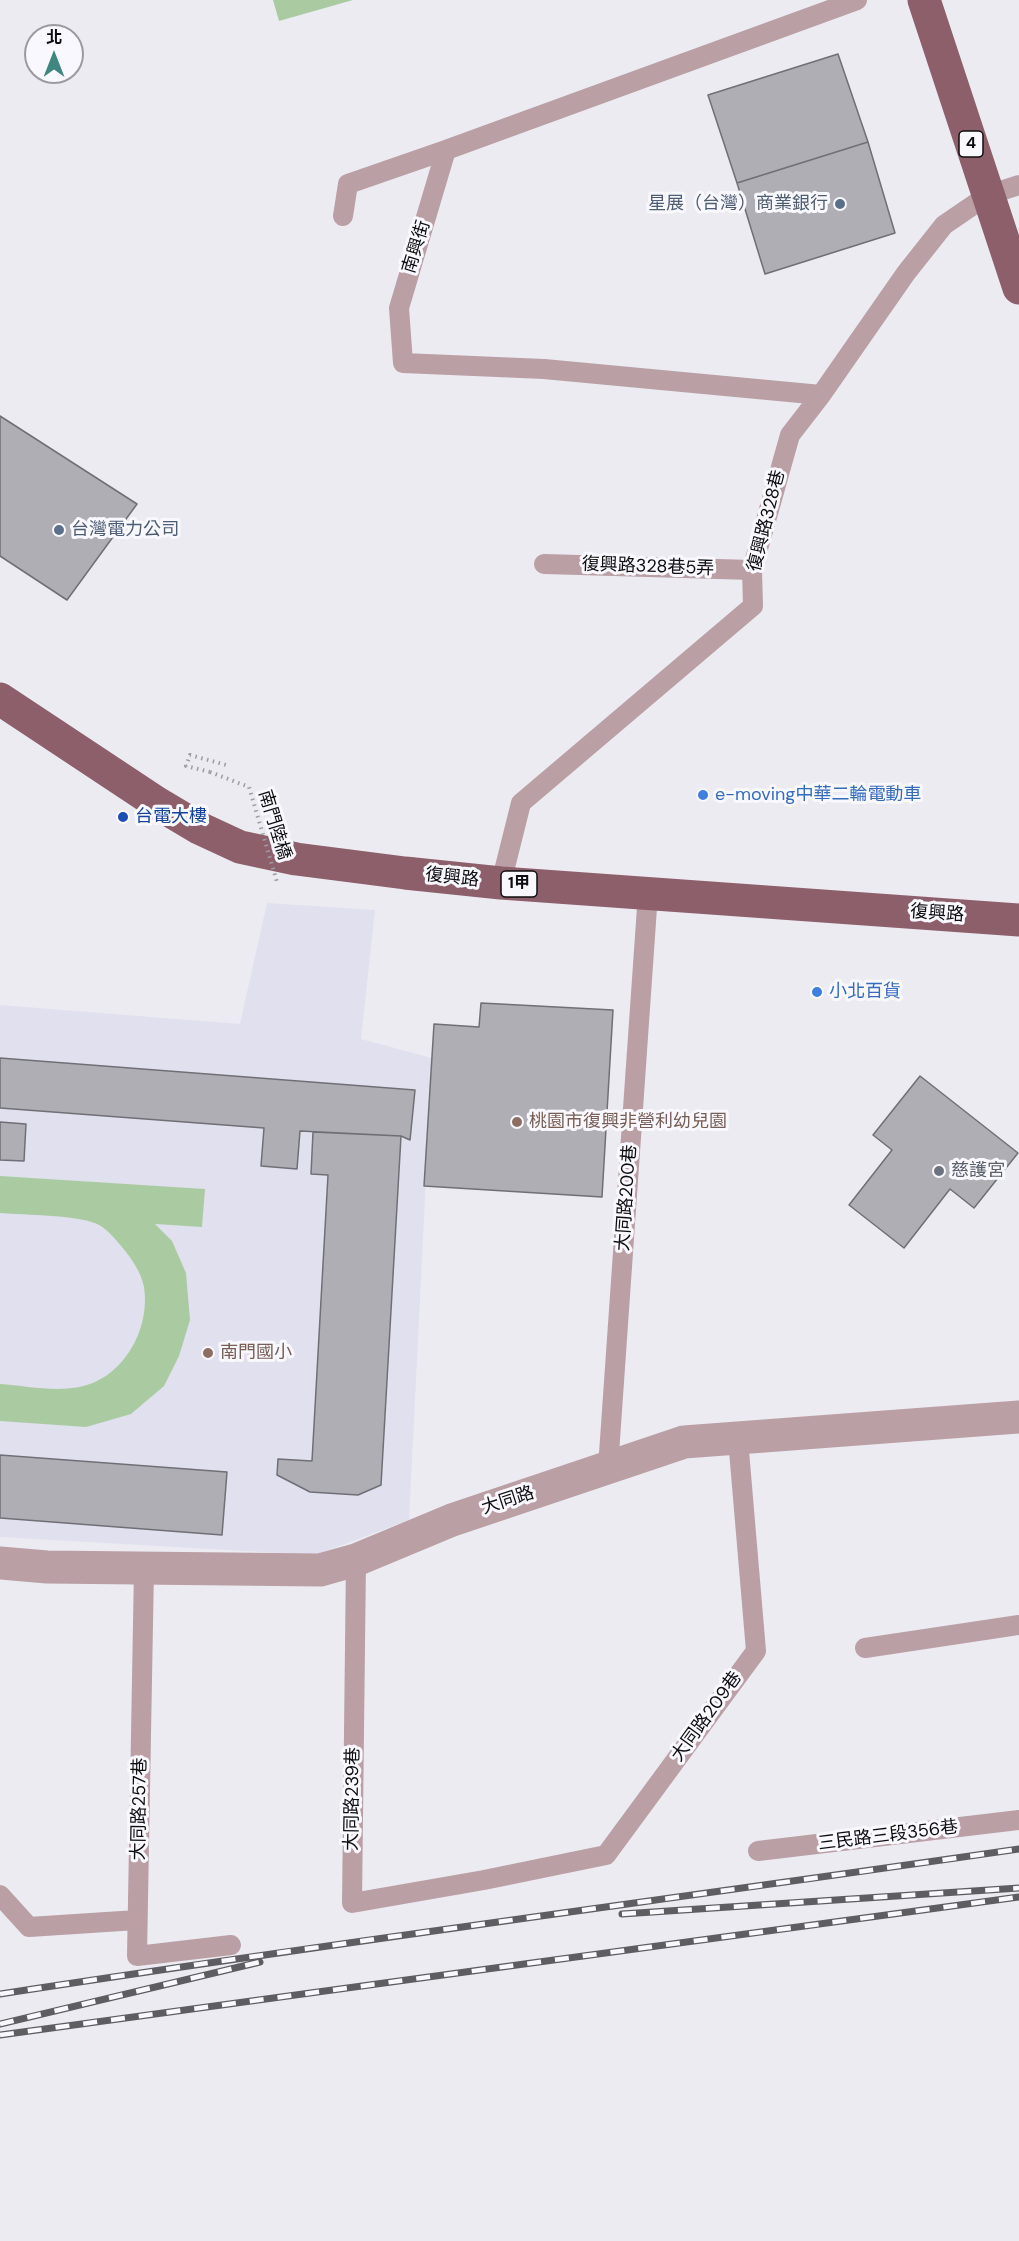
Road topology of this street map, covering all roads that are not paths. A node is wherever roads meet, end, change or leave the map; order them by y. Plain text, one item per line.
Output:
1 (856, 0) edge
2 (924, 0) edge
3 (446, 150) junction
4 (1019, 185) edge
5 (988, 195) junction
6 (343, 216) dead end
7 (1019, 288) edge
8 (821, 395) junction
9 (544, 564) dead end
10 (752, 570) junction
11 (0, 699) edge
12 (501, 883) junction
13 (648, 893) junction
14 (1019, 920) edge
15 (1019, 1417) edge
16 (738, 1439) junction
17 (608, 1468) junction
18 (356, 1560) junction
19 (0, 1563) edge
20 (144, 1568) junction
21 (1019, 1625) edge
22 (865, 1648) dead end
23 (1019, 1820) edge
24 (758, 1851) dead end
25 (484, 1880) joint
26 (0, 1895) edge
27 (138, 1920) junction
28 (231, 1945) dead end

1 - 3 lane
2 - 5 main road, 4
3 - 6 lane
3 - 8 lane, 南興街
4 - 5 lane, 復興路328巷
5 - 7 main road, 4
5 - 8 lane, 復興路328巷
8 - 10 lane, 復興路328巷
9 - 10 lane, 復興路328巷5弄
10 - 12 lane, 復興路328巷
11 - 12 main road, 復興路 / 1甲
12 - 13 main road, 復興路 / 1甲
13 - 14 main road, 復興路 / 1甲
13 - 17 lane, 大同路200巷
15 - 16 street, 大同路
16 - 17 street, 大同路
16 - 25 lane, 大同路209巷
17 - 18 street, 大同路
18 - 20 street, 大同路
18 - 25 lane, 大同路239巷
19 - 20 street, 大同路
20 - 27 lane, 大同路257巷
21 - 22 lane
23 - 24 lane, 三民路三段356巷
26 - 27 lane
27 - 28 lane, 大同路257巷

